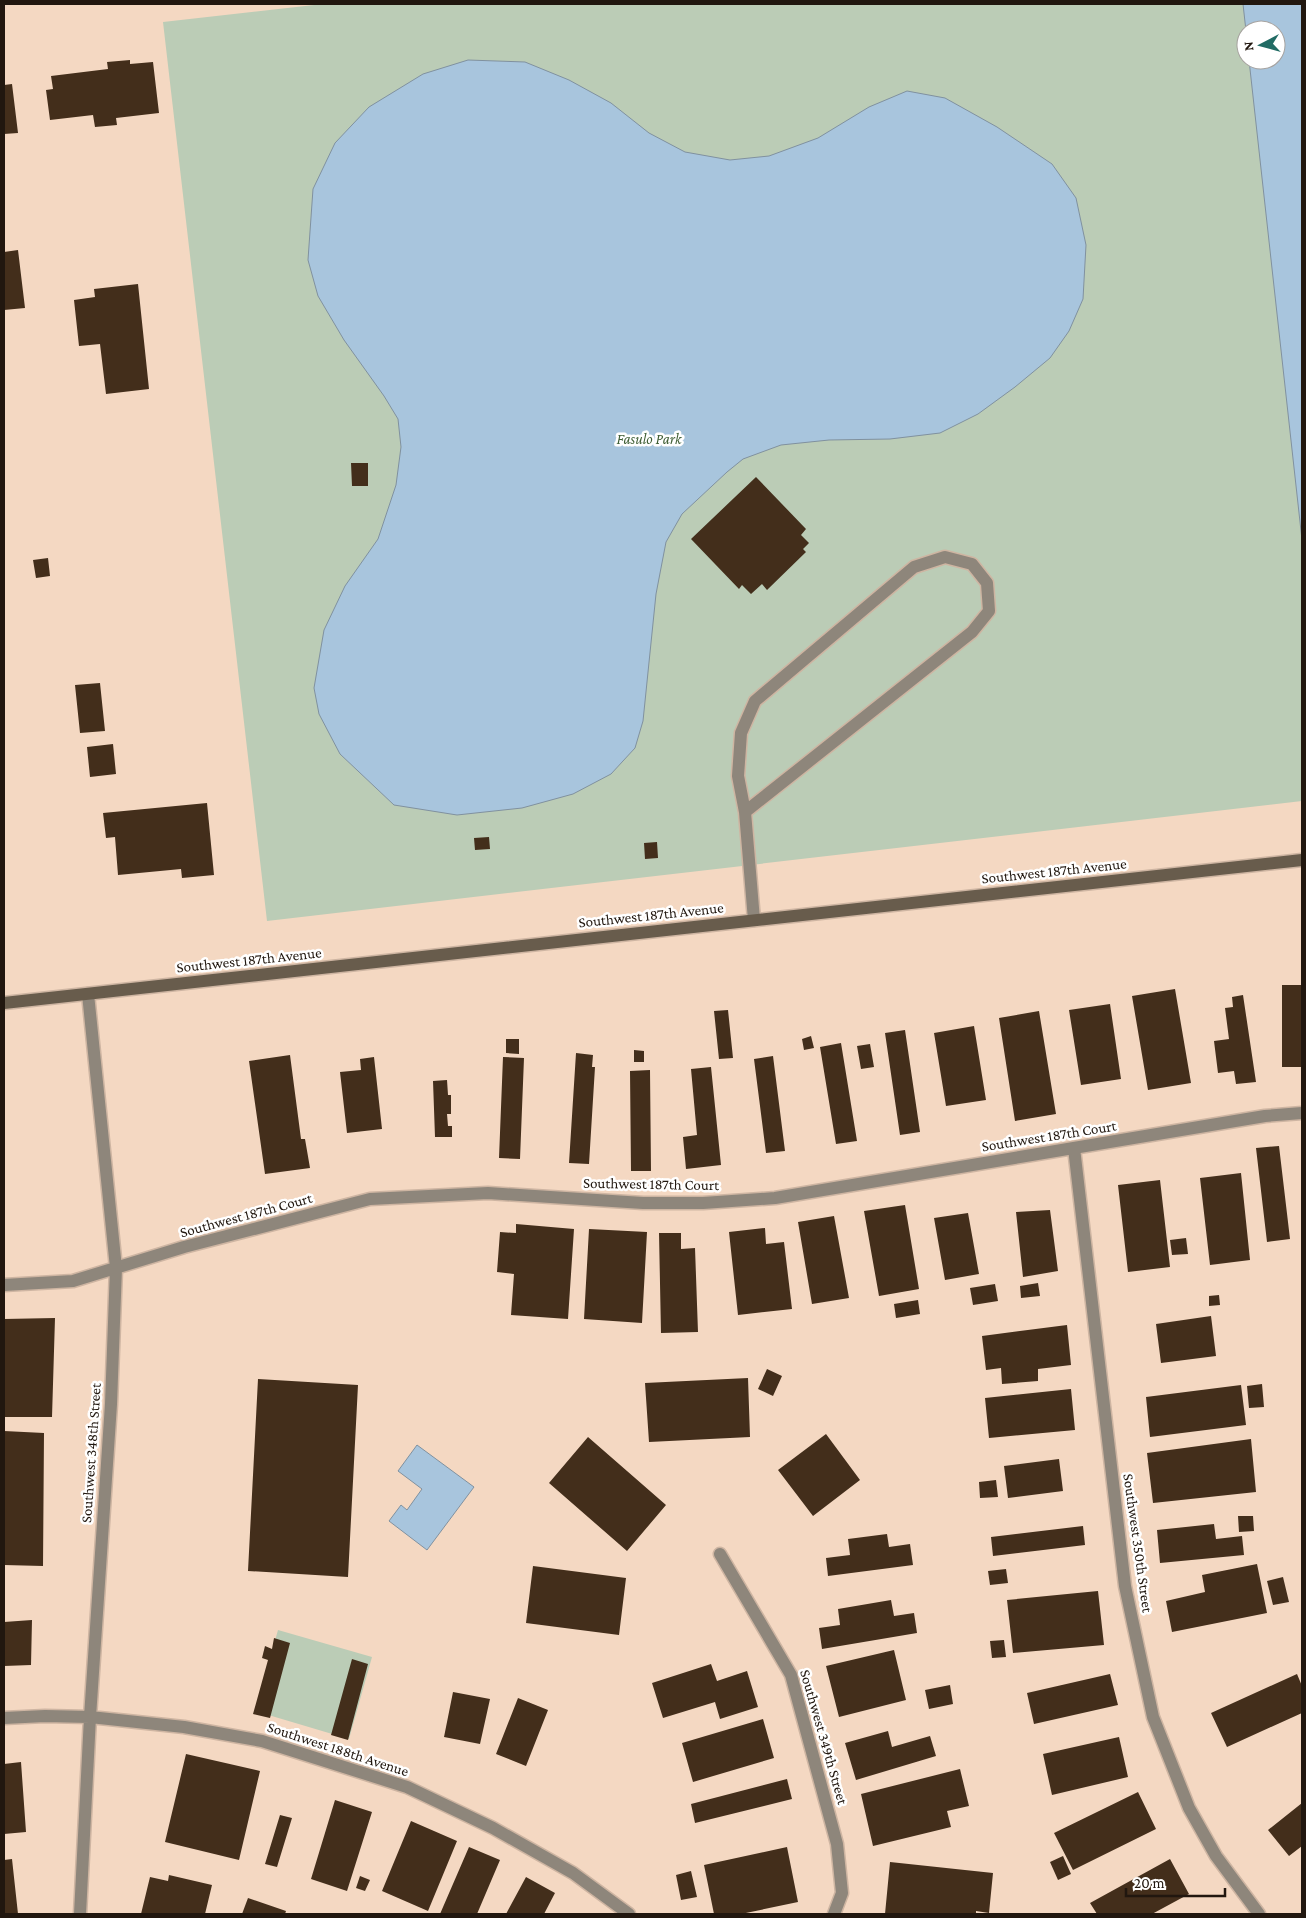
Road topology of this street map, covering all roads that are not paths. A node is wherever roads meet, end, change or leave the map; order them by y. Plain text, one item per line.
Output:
1 (745, 812) junction
2 (1302, 860) edge
3 (754, 920) junction
4 (88, 994) junction
5 (4, 1003) edge
6 (1302, 1113) edge
7 (1074, 1148) junction
8 (116, 1268) junction
9 (4, 1285) edge
10 (720, 1554) dead end
11 (90, 1717) junction
12 (4, 1718) edge
13 (80, 1914) edge
14 (629, 1914) edge
15 (834, 1914) edge
16 (1259, 1914) edge

1 - 1 street
1 - 3 street
2 - 3 street, Southwest 187th Avenue
3 - 4 street, Southwest 187th Avenue
4 - 5 street, Southwest 187th Avenue
4 - 8 street, Southwest 348th Street
6 - 7 street, Southwest 187th Court
7 - 8 street, Southwest 187th Court
7 - 16 street, Southwest 350th Street
8 - 9 street, Southwest 187th Court
8 - 11 street, Southwest 348th Street
10 - 15 street, Southwest 349th Street
11 - 12 street, Southwest 188th Avenue
11 - 13 street, Southwest 348th Street
11 - 14 street, Southwest 188th Avenue

